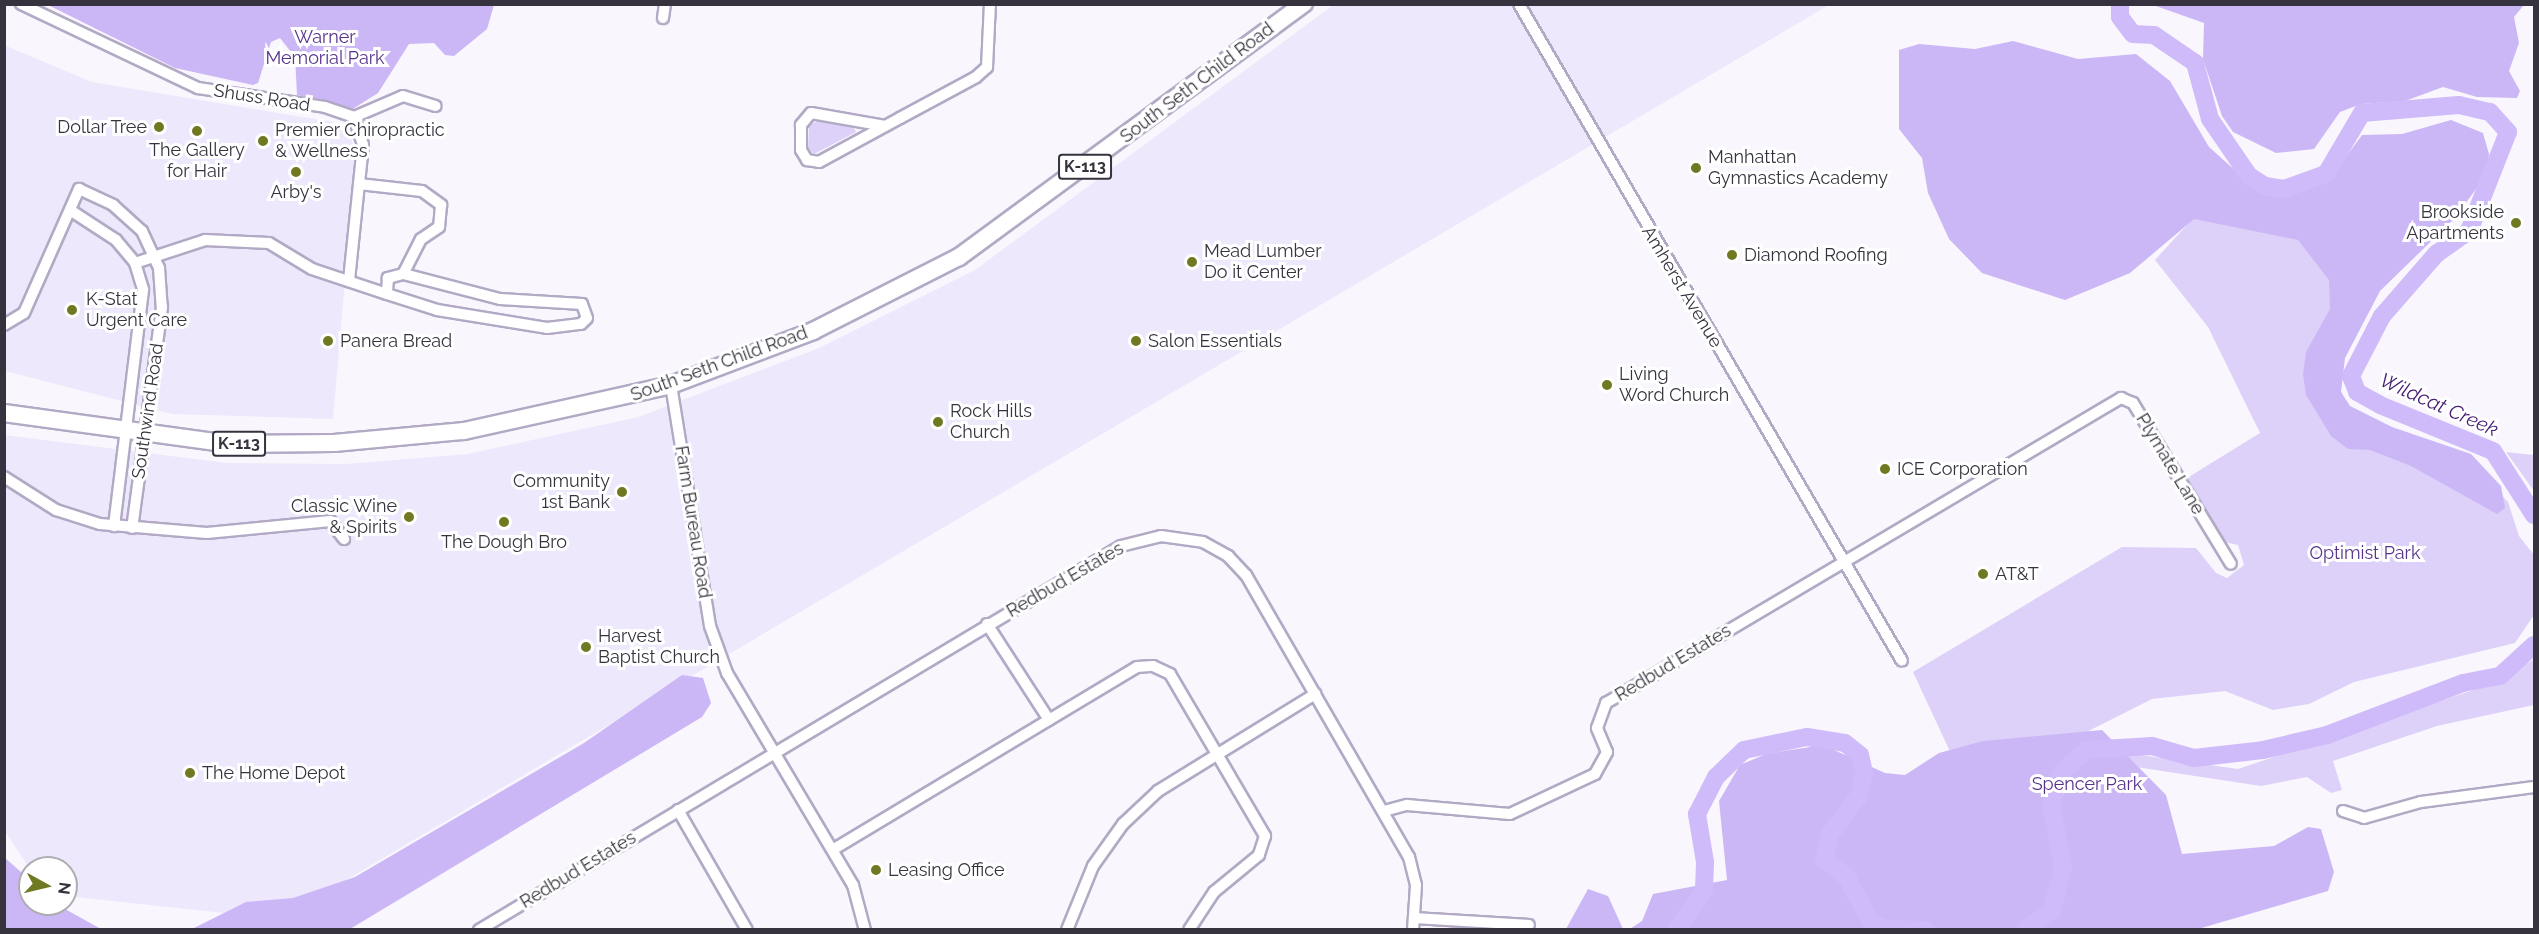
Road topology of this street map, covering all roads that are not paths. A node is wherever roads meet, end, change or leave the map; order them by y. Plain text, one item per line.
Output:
1 (21, 4) edge
2 (665, 4) edge
3 (990, 4) edge
4 (1304, 4) edge
5 (1519, 4) edge
6 (663, 18) dead end
7 (435, 106) dead end
8 (354, 117) junction
9 (885, 126) junction
10 (359, 184) junction
11 (70, 210) junction
12 (156, 254) junction
13 (135, 263) junction
14 (403, 274) junction
15 (349, 281) junction
16 (387, 294) junction
17 (4, 325) edge
18 (671, 385) junction
19 (4, 413) edge
20 (126, 431) junction
21 (145, 434) junction
22 (4, 477) edge
23 (114, 526) junction
24 (132, 528) junction
25 (344, 538) dead end
26 (1845, 560) junction
27 (2231, 564) dead end
28 (987, 624) junction
29 (1902, 661) dead end
30 (1315, 694) junction
31 (1049, 720) junction
32 (774, 750) junction
33 (1219, 750) junction
34 (2535, 787) edge
35 (678, 810) junction
36 (1384, 811) junction
37 (2343, 811) dead end
38 (834, 849) junction
39 (1415, 918) junction
40 (1529, 926) dead end
41 (479, 930) edge
42 (747, 930) edge
43 (865, 930) edge
44 (1067, 930) edge
45 (1189, 930) edge
46 (1413, 930) edge

1 - 8 street, Shuss Road
2 - 6 street
3 - 9 street
4 - 18 main road, South Seth Child Road / K-113
5 - 26 street, Amherst Avenue
7 - 8 street
8 - 10 street
9 - 9 street
10 - 14 street
10 - 15 street
11 - 12 street
11 - 13 street
11 - 17 street
12 - 13 street
12 - 15 street
12 - 21 street, Southwind Road
13 - 20 street, Southwind Road
14 - 16 street
14 - 16 street
15 - 16 street
18 - 21 main road, South Seth Child Road / K-113
18 - 32 street, Farm Bureau Road
19 - 20 main road, South Seth Child Road / K-113
20 - 21 main road, South Seth Child Road / K-113
20 - 23 street, Southwind Road
21 - 24 street, Southwind Road
22 - 23 street
23 - 24 street
24 - 25 street
26 - 27 street, Plymate Lane
26 - 29 street, Amherst Avenue
26 - 36 street, Redbud Estates
28 - 30 street, Redbud Estates
28 - 31 street, Redbud Estates
28 - 32 street, Redbud Estates
30 - 33 street
30 - 36 street, Redbud Estates
31 - 33 street
31 - 38 street
32 - 35 street, Redbud Estates
32 - 38 street
33 - 44 street
33 - 45 street
34 - 37 street
35 - 41 street, Redbud Estates
35 - 42 street
36 - 39 street, Redbud Estates
38 - 43 street
39 - 40 street
39 - 46 street, Redbud Estates

